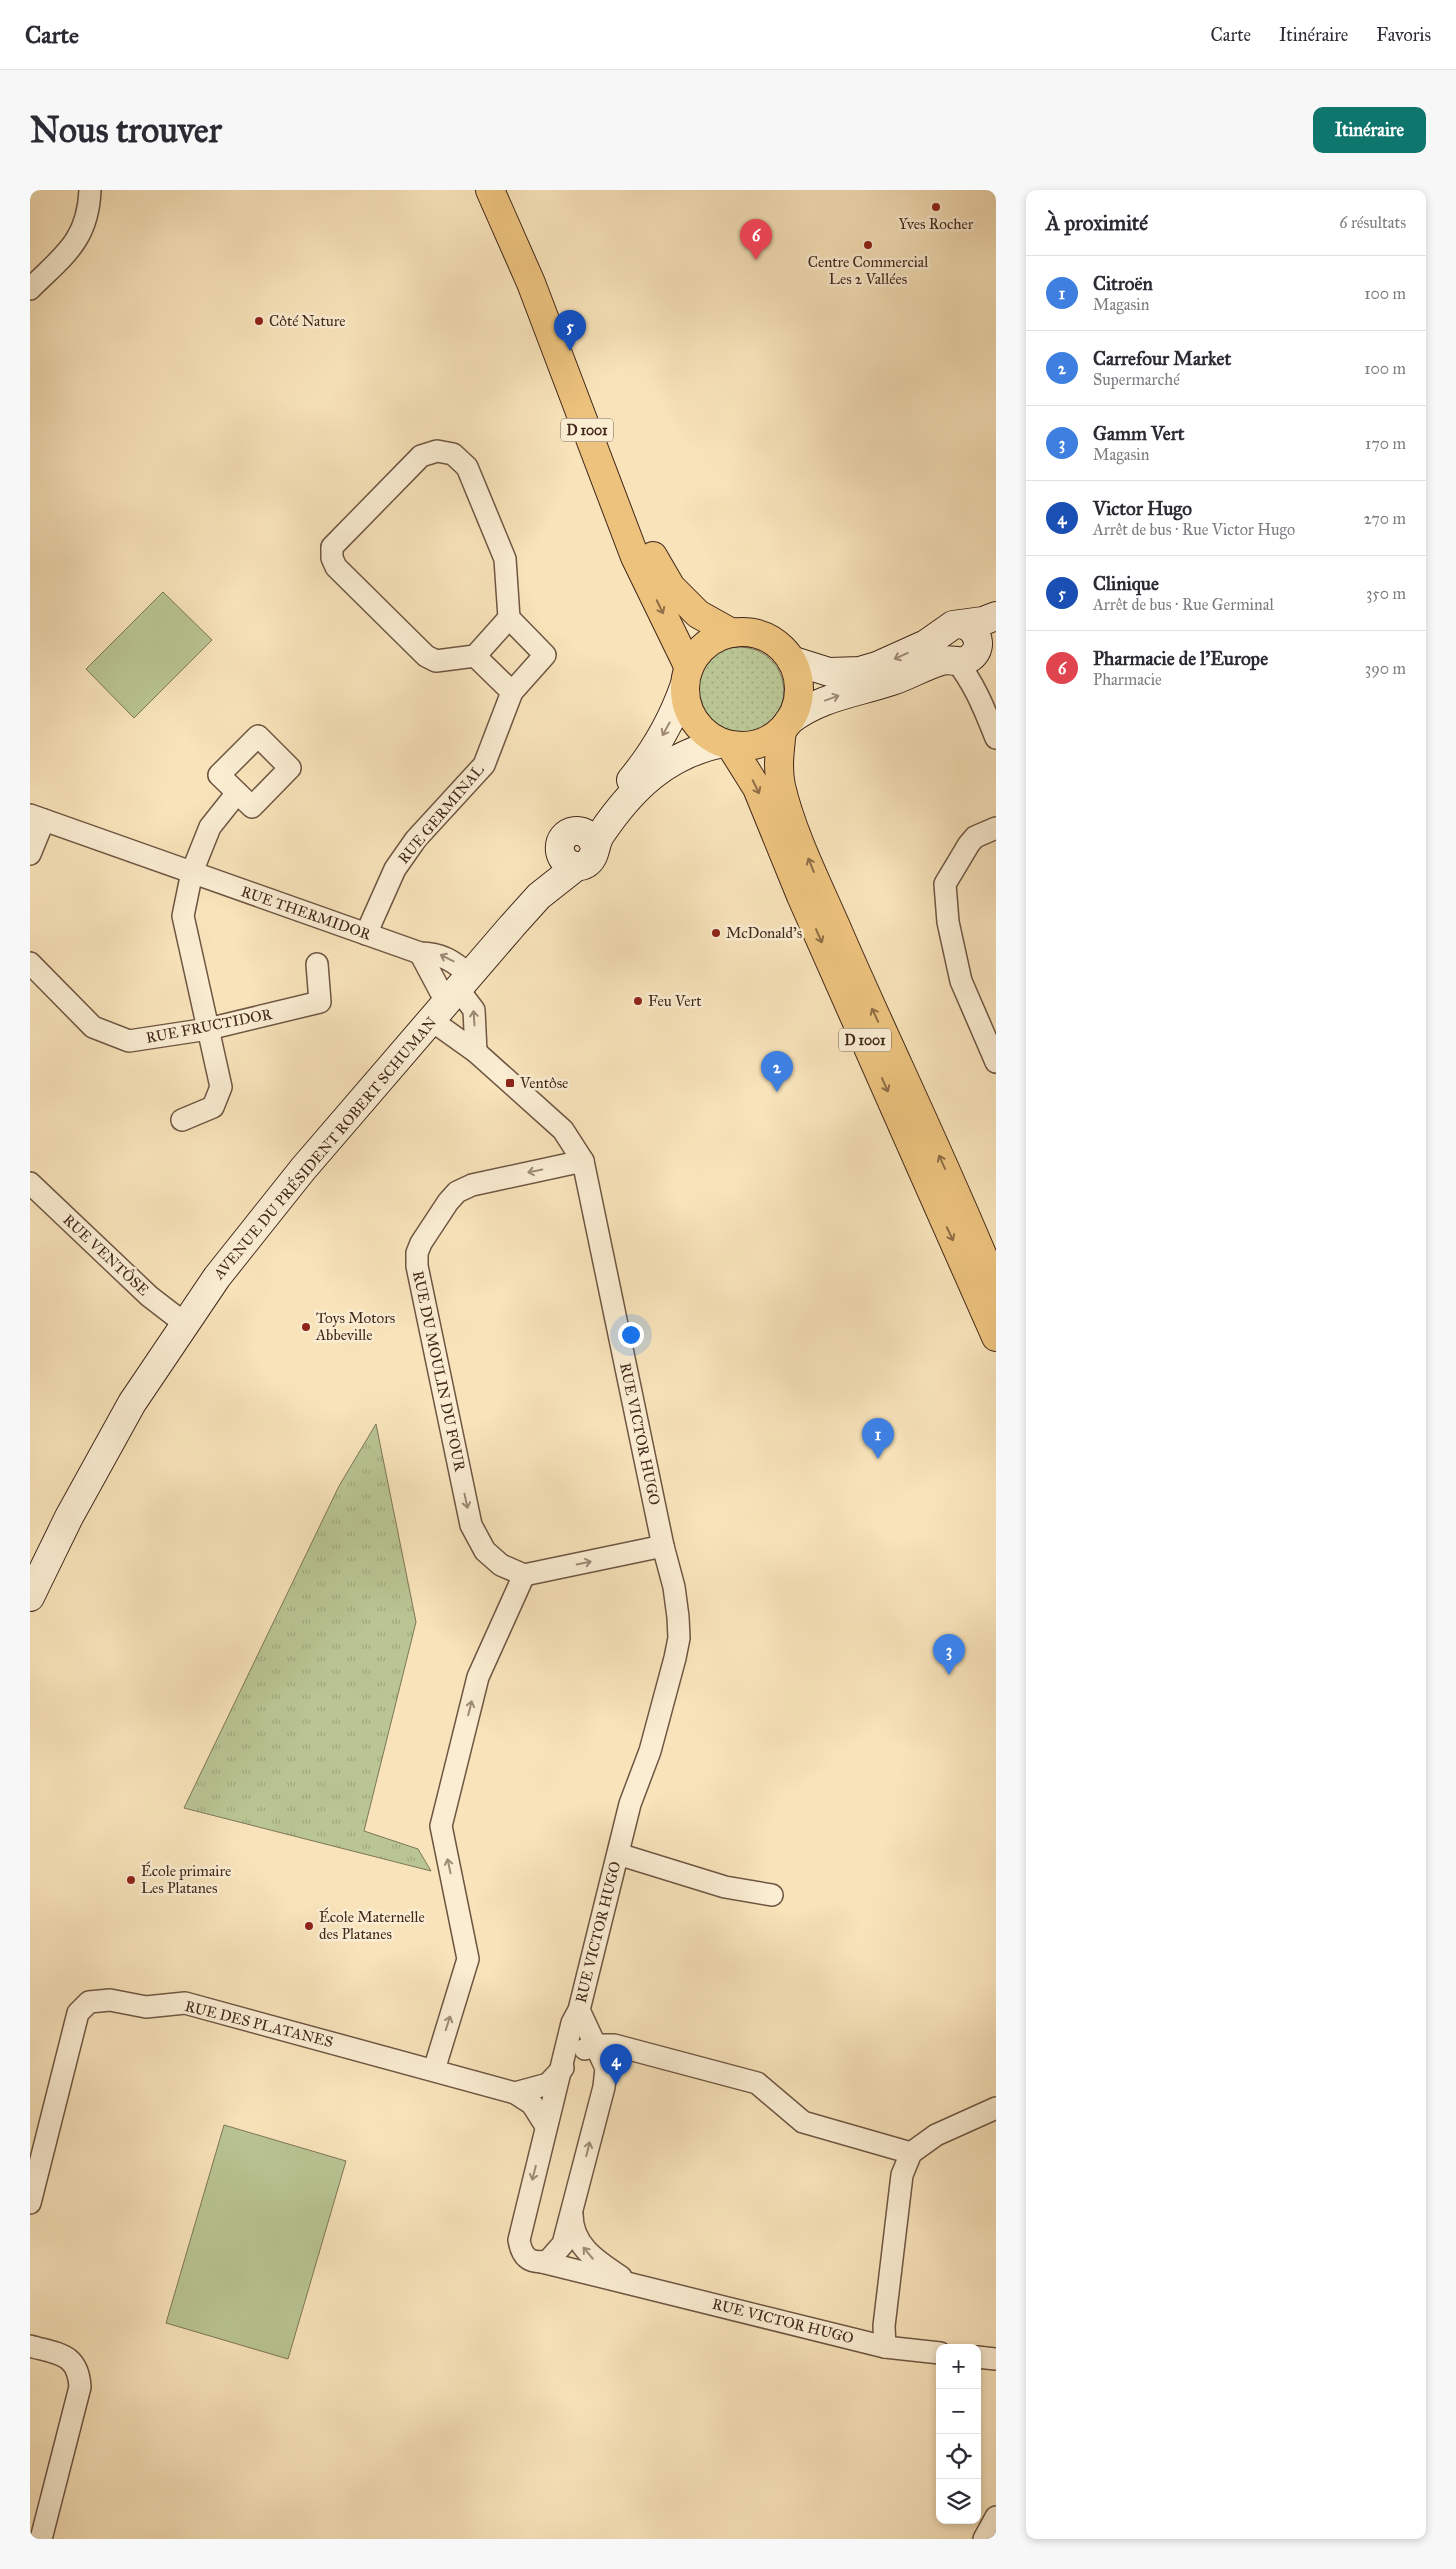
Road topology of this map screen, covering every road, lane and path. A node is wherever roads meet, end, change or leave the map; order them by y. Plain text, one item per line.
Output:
1 (90, 190) edge
2 (490, 190) edge
3 (506, 190) edge
4 (30, 290) edge
5 (996, 616) edge
6 (509, 618) junction
7 (732, 633) junction
8 (966, 645) edge
9 (476, 656) junction
10 (791, 660) junction
11 (687, 676) junction
12 (512, 692) junction
13 (786, 726) junction
14 (996, 738) edge
15 (726, 744) junction
16 (237, 793) dead end
17 (37, 818) edge
18 (996, 828) edge
19 (578, 849) junction
20 (30, 854) edge
21 (192, 872) junction
22 (366, 934) junction
23 (420, 953) junction
24 (30, 963) edge
25 (317, 964) dead end
26 (451, 997) junction
27 (208, 1029) junction
28 (476, 1052) junction
29 (996, 1062) edge
30 (182, 1120) dead end
31 (583, 1161) junction
32 (30, 1183) edge
33 (996, 1288) edge
34 (184, 1323) junction
35 (996, 1337) edge
36 (663, 1546) junction
37 (524, 1575) junction
38 (30, 1597) edge
39 (618, 1854) junction
40 (772, 1895) dead end
41 (579, 2010) junction
42 (597, 2056) junction
43 (434, 2070) junction
44 (562, 2071) junction
45 (516, 2093) junction
46 (996, 2108) edge
47 (546, 2126) junction
48 (911, 2153) junction
49 (30, 2203) edge
50 (572, 2210) junction
51 (542, 2262) junction
52 (627, 2282) junction
53 (30, 2346) edge
54 (885, 2347) junction
55 (936, 2353) edge
56 (981, 2357) edge
57 (996, 2359) edge
58 (996, 2517) edge
59 (42, 2539) edge
60 (984, 2539) edge

1 - 4 street
2 -> 11 main road, D 1001
3 - 7 main road, D 1001
5 - 8 street
6 - 9 street
6 - 9 street
6 - 12 street, RUE GERMINAL
7 - 10 main road
7 - 11 main road
8 -> 10 street
13 -> 8 street
8 - 14 street
9 - 12 street
10 - 13 main road
11 - 15 main road
11 -> 19 street
12 - 22 street, RUE GERMINAL
13 - 15 main road
33 -> 13 main road, D 1001
15 - 19 street, AVENUE DU PRÉSIDENT ROBERT SCHUMAN
15 -> 35 main road, D 1001
16 - 21 street
17 - 20 street
17 - 21 street, RUE THERMIDOR
18 - 29 street
19 - 26 street, AVENUE DU PRÉSIDENT ROBERT SCHUMAN
21 - 22 street, RUE THERMIDOR
21 - 27 street
22 - 23 street, RUE THERMIDOR
23 - 26 street
26 -> 23 street, RUE THERMIDOR
24 - 27 street, RUE FRUCTIDOR
25 - 27 street, RUE FRUCTIDOR
26 - 28 street, RUE VICTOR HUGO
28 -> 26 street
26 - 34 street, AVENUE DU PRÉSIDENT ROBERT SCHUMAN
27 - 30 street
28 - 31 street, RUE VICTOR HUGO
31 - 36 street, RUE VICTOR HUGO
31 -> 37 street, RUE DU MOULIN DU FOUR
32 - 34 street, RUE VENTÔSE
34 - 38 street, AVENUE DU PRÉSIDENT ROBERT SCHUMAN
37 -> 36 street
36 - 39 street, RUE VICTOR HUGO
43 -> 37 street
39 - 40 street, RUE VICTOR HUGO
39 - 41 street, RUE VICTOR HUGO
41 - 42 street, RUE VICTOR HUGO
41 - 44 street, RUE VICTOR HUGO
42 - 44 street, RUE VICTOR HUGO
42 - 48 street
50 -> 42 street, RUE VICTOR HUGO
43 - 45 street, RUE DES PLATANES
43 - 49 street, RUE DES PLATANES
44 - 45 street
44 - 47 street, RUE VICTOR HUGO
45 - 47 street, RUE DES PLATANES
46 - 48 street
47 -> 51 street, RUE VICTOR HUGO
48 - 54 street
50 - 51 street, RUE VICTOR HUGO
52 -> 50 street, RUE VICTOR HUGO
51 - 52 street, RUE VICTOR HUGO
52 - 54 street, RUE VICTOR HUGO
53 - 59 street
54 - 55 street, RUE VICTOR HUGO
56 - 57 street
58 - 60 street

